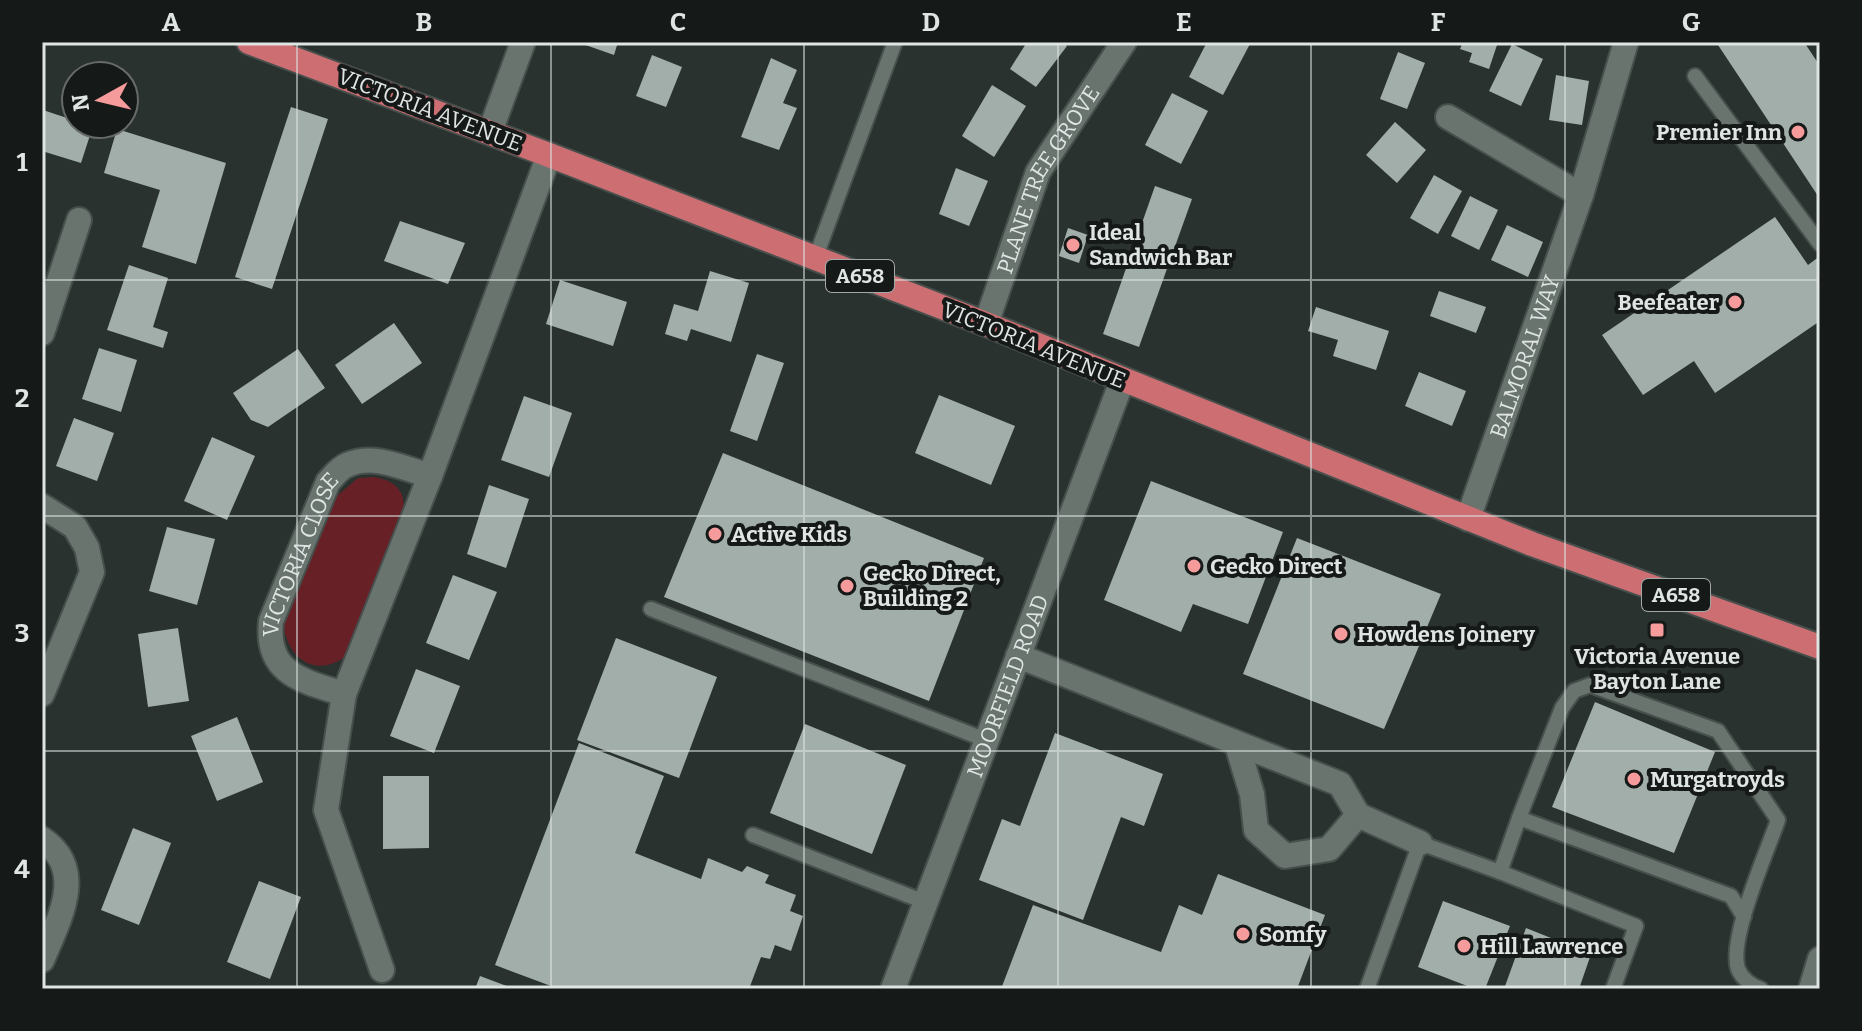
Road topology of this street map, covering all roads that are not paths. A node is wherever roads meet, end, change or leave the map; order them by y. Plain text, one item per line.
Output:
1 (249, 42) edge
2 (523, 42) edge
3 (895, 42) edge
4 (1124, 42) edge
5 (1626, 42) edge
6 (1695, 76) dead end
7 (1448, 117) dead end
8 (490, 132) junction
9 (549, 155) junction
10 (1581, 195) junction
11 (79, 220) dead end
12 (1820, 244) edge
13 (815, 259) junction
14 (986, 324) junction
15 (42, 333) edge
16 (1122, 381) junction
17 (430, 476) junction
18 (42, 506) edge
19 (1468, 519) junction
20 (651, 609) dead end
21 (1820, 647) edge
22 (1018, 656) junction
23 (42, 694) edge
24 (344, 694) junction
25 (986, 740) junction
26 (1237, 745) junction
27 (1358, 815) junction
28 (1519, 818) junction
29 (753, 835) dead end
30 (42, 839) edge
31 (1420, 843) junction
32 (1500, 872) junction
33 (925, 902) junction
34 (1744, 917) junction
35 (1820, 959) edge
36 (42, 960) edge
37 (382, 970) dead end
38 (893, 989) edge
39 (1367, 989) edge
40 (1613, 989) edge
41 (1761, 989) edge
42 (1811, 989) edge

1 - 8 highway, VICTORIA AVENUE / A658
2 - 8 street
3 - 13 lane
4 - 14 street, PLANE TREE GROVE
5 - 10 street, BALMORAL WAY
6 - 12 lane
7 - 10 street
8 - 9 highway, VICTORIA AVENUE / A658
9 - 13 highway, VICTORIA AVENUE / A658
9 - 17 street
10 - 19 street, BALMORAL WAY
11 - 15 street
13 - 14 highway, VICTORIA AVENUE / A658
14 - 16 highway, VICTORIA AVENUE / A658
16 - 19 highway, VICTORIA AVENUE / A658
16 - 22 street, MOORFIELD ROAD
17 - 24 street
17 - 24 street, VICTORIA CLOSE
18 - 23 street
19 - 21 highway, VICTORIA AVENUE / A658
20 - 25 lane
22 - 25 street, MOORFIELD ROAD
22 - 26 street
24 - 37 street
25 - 33 street, MOORFIELD ROAD
26 - 27 street
26 - 27 street
27 - 31 street
28 - 32 lane
28 - 34 lane
28 - 34 lane
29 - 33 lane
30 - 36 street
31 - 32 lane
31 - 39 lane
32 - 40 lane
33 - 38 street, MOORFIELD ROAD
34 - 41 lane
35 - 42 street

